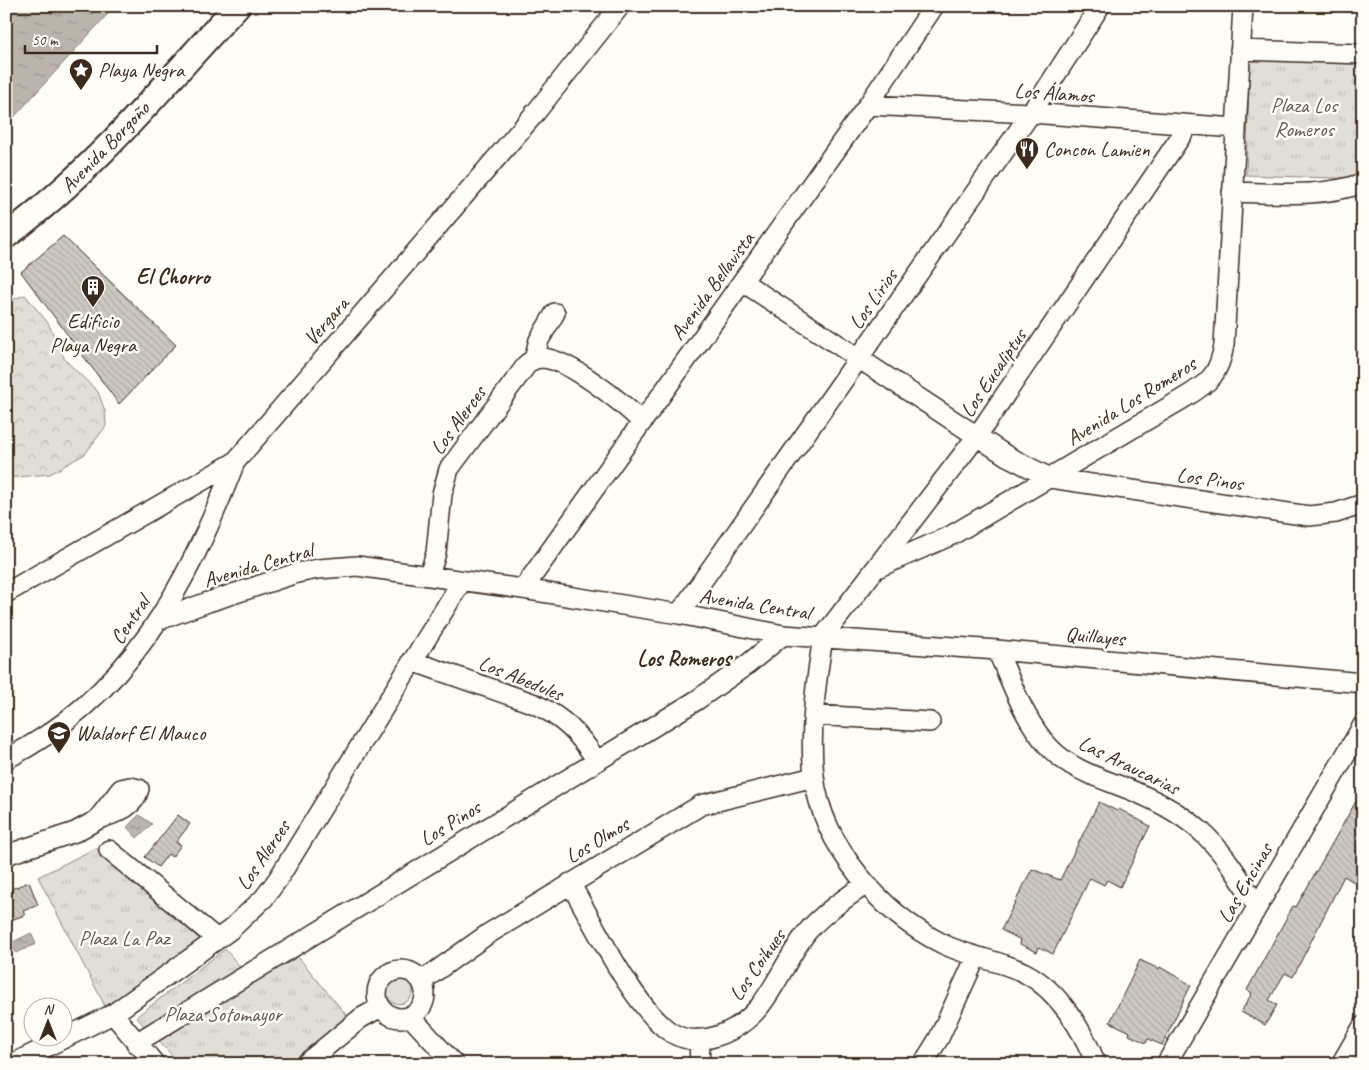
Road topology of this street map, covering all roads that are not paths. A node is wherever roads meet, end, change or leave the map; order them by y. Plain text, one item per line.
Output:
1 (237, 6) edge
2 (620, 6) edge
3 (934, 6) edge
4 (1100, 6) edge
5 (1243, 6) edge
6 (1240, 50) junction
7 (1363, 54) edge
8 (868, 106) junction
9 (1031, 113) junction
10 (1188, 126) junction
11 (1236, 128) junction
12 (1363, 183) edge
13 (1232, 192) junction
14 (6, 236) edge
15 (743, 282) junction
16 (555, 313) dead end
17 (859, 358) junction
18 (534, 359) junction
19 (642, 422) junction
20 (977, 436) junction
21 (236, 462) junction
22 (1050, 478) junction
23 (1363, 504) edge
24 (875, 569) junction
25 (429, 576) junction
26 (462, 581) junction
27 (523, 589) junction
28 (6, 593) edge
29 (679, 614) junction
30 (159, 620) junction
31 (783, 635) junction
32 (823, 637) junction
33 (998, 650) junction
34 (412, 661) junction
35 (1363, 683) edge
36 (814, 715) junction
37 (930, 722) dead end
38 (1363, 725) edge
39 (6, 759) edge
40 (596, 760) junction
41 (814, 777) junction
42 (97, 820) dead end
43 (109, 850) dead end
44 (6, 855) edge
45 (570, 883) junction
46 (866, 884) junction
47 (1257, 907) junction
48 (217, 939) junction
49 (976, 957) junction
50 (422, 980) junction
51 (381, 1007) junction
52 (113, 1014) junction
53 (410, 1016) junction
54 (1362, 1028) edge
55 (699, 1039) junction
56 (136, 1043) junction
57 (12, 1064) edge
58 (155, 1064) edge
59 (305, 1064) edge
60 (454, 1064) edge
61 (700, 1064) edge
62 (923, 1064) edge
63 (1096, 1064) edge
64 (1166, 1064) edge
65 (1341, 1064) edge

1 - 14 main road, Avenida Borgoño
2 - 21 street, Vergara
3 - 8 street, Avenida Bellavista
4 - 9 street, Los Lirios
5 - 6 street, Avenida Los Romeros
6 - 7 street
6 - 11 street, Avenida Los Romeros
8 - 9 street, Los Álamos
8 - 15 street, Avenida Bellavista
9 - 10 street, Los Álamos
9 - 17 street, Los Lirios
10 - 11 street, Los Álamos
10 - 20 street, Los Eucaliptus
11 - 13 street, Avenida Los Romeros
12 - 13 street
13 - 22 street, Avenida Los Romeros
15 - 17 street, Los Pinos
15 - 19 street, Avenida Bellavista
16 - 18 street, Los Alerces
17 - 20 street, Los Pinos
17 - 29 street, Los Lirios
18 - 19 street
18 - 25 street, Los Alerces
19 - 27 street, Avenida Bellavista
20 - 22 street, Los Pinos
20 - 24 street, Los Eucaliptus
21 - 28 street, Vergara
21 - 30 street, Central
22 - 23 street, Los Pinos
22 - 24 street, Avenida Los Romeros
24 - 32 street, Los Eucaliptus
25 - 26 street, Avenida Central
25 - 30 street, Avenida Central
26 - 27 street, Avenida Central
26 - 34 street, Los Alerces
27 - 29 street, Avenida Central
29 - 31 street, Avenida Central
30 - 39 street, Central
31 - 32 street, Avenida Central
31 - 40 street, Los Pinos
32 - 33 street, Quillayes
32 - 36 street, Avenida Central
33 - 35 street, Quillayes
33 - 47 street, Las Araucarias
34 - 40 street, Los Abedules
34 - 48 street, Los Alerces
36 - 37 street
36 - 41 street, Avenida Central
38 - 47 street, Las Encinas
40 - 56 street, Los Pinos
41 - 45 street, Los Olmos
41 - 46 street, Avenida Central
42 - 44 street
43 - 48 street
45 - 50 street, Los Olmos
45 - 55 street, Los Coihues
46 - 49 street, Avenida Central
46 - 55 street, Los Coihues
47 - 64 street, Las Encinas
48 - 52 street, Los Alerces
49 - 62 street
49 - 63 street, Avenida Central
50 - 51 street
50 - 53 street
51 - 53 street
51 - 59 street
52 - 56 street
52 - 57 street, Los Alerces
53 - 60 street
54 - 65 street
55 - 61 street
56 - 58 street

